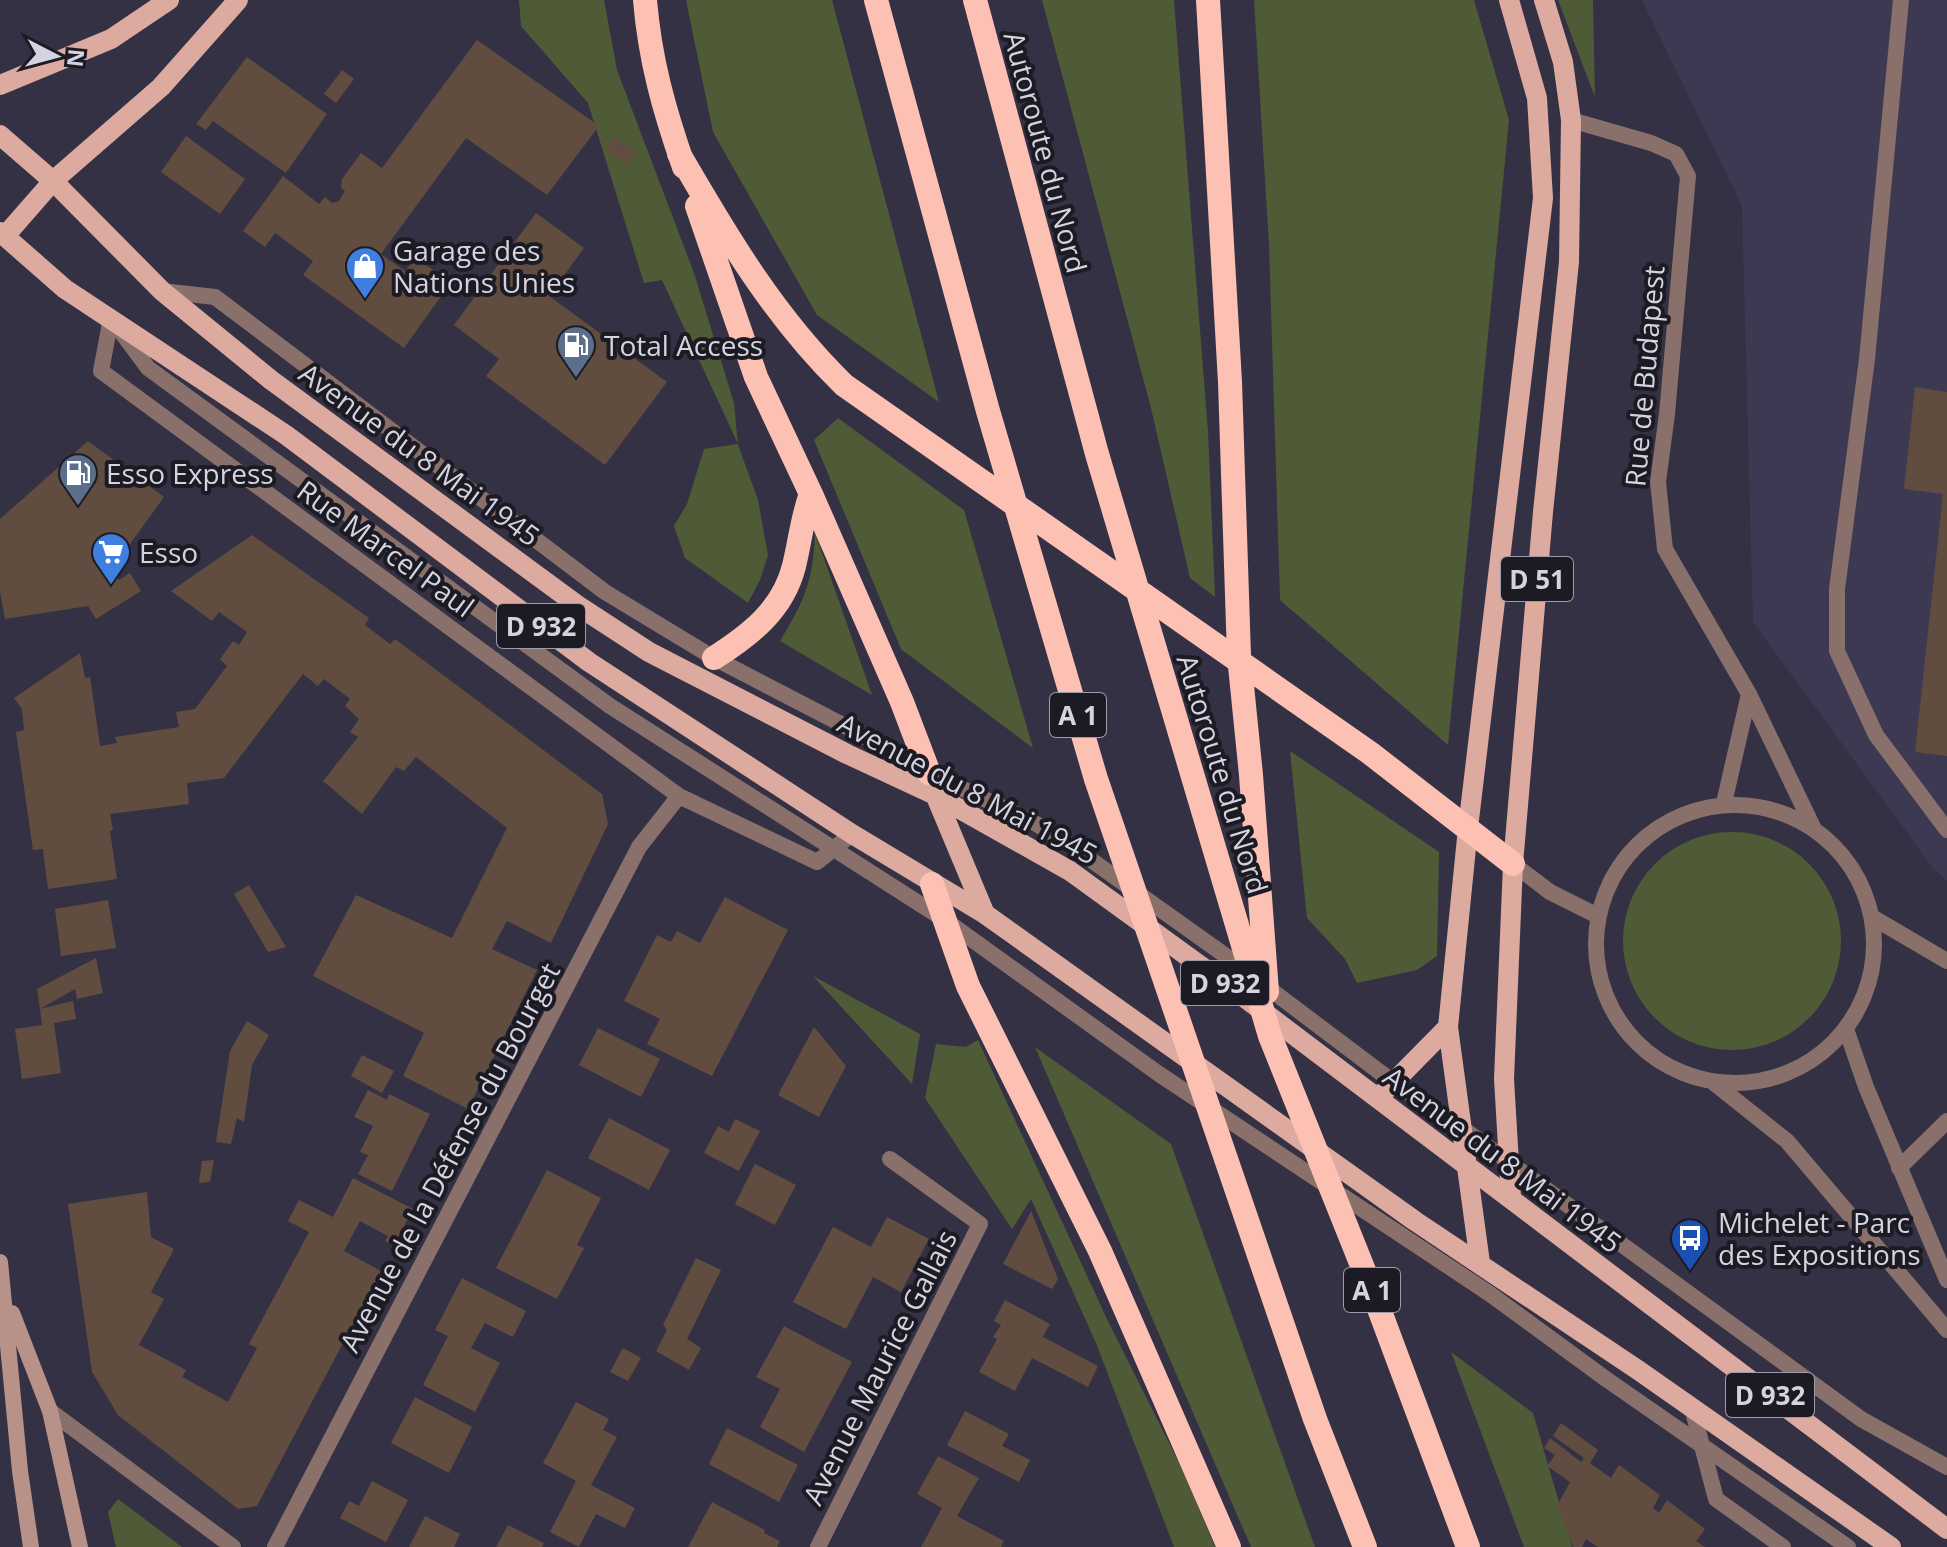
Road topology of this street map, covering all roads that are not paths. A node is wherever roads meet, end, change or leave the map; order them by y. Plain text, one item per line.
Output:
1 (169, 0) edge
2 (238, 0) edge
3 (645, 0) edge
4 (876, 0) edge
5 (975, 0) edge
6 (1208, 0) edge
7 (1509, 0) edge
8 (1544, 0) edge
9 (1901, 0) edge
10 (0, 85) edge
11 (1571, 120) junction
12 (0, 135) edge
13 (679, 154) junction
14 (53, 181) junction
15 (2, 237) edge
16 (162, 291) junction
17 (111, 318) junction
18 (811, 494) junction
19 (714, 658) junction
20 (676, 666) junction
21 (1749, 694) junction
22 (932, 784) junction
23 (679, 796) junction
24 (1724, 803) junction
25 (1813, 827) junction
26 (1468, 828) junction
27 (1947, 830) edge
28 (852, 834) junction
29 (834, 849) junction
30 (1513, 864) junction
31 (932, 884) junction
32 (985, 914) junction
33 (1598, 916) junction
34 (1872, 917) junction
35 (945, 920) junction
36 (1947, 961) edge
37 (1448, 1027) junction
38 (1846, 1029) junction
39 (1270, 1036) junction
40 (1393, 1082) junction
41 (1714, 1083) junction
42 (1378, 1098) junction
43 (1947, 1121) edge
44 (1462, 1128) junction
45 (890, 1159) dead end
46 (1508, 1162) junction
47 (1466, 1164) junction
48 (1899, 1168) junction
49 (1511, 1197) junction
50 (0, 1262) edge
51 (1480, 1263) junction
52 (1947, 1280) edge
53 (1490, 1294) junction
54 (5, 1297) junction
55 (1947, 1330) edge
56 (1692, 1408) junction
57 (50, 1411) junction
58 (1703, 1445) junction
59 (1947, 1467) edge
60 (1947, 1529) edge
61 (31, 1547) edge
62 (80, 1547) edge
63 (233, 1547) edge
64 (275, 1547) edge
65 (818, 1547) edge
66 (1229, 1547) edge
67 (1365, 1547) edge
68 (1468, 1547) edge
69 (1783, 1547) edge
70 (1848, 1547) edge
71 (1891, 1547) edge

1 - 10 main road
2 - 14 main road
3 - 13 highway
4 - 67 highway, A 1
5 - 39 highway, Autoroute du Nord / A 1
6 - 39 highway
7 - 26 main road, D 51
8 - 11 main road, D 51
9 - 27 street
11 - 21 street, Rue de Budapest
11 - 30 main road, D 51
12 - 14 main road, Avenue du 8 Mai 1945 / D 932
13 - 18 highway
13 - 26 highway
14 - 15 main road
14 - 16 main road, Avenue du 8 Mai 1945 / D 932
15 - 17 main road, D 932
16 - 19 street
16 - 20 main road, Avenue du 8 Mai 1945 / D 932
17 - 23 street, Rue Marcel Paul
17 - 28 main road, D 932
17 - 29 street
18 - 19 highway
18 - 22 highway
19 - 20 main road
19 - 22 street
20 - 22 main road, Avenue du 8 Mai 1945 / D 932
21 - 24 street
21 - 25 street, Rue de Budapest
22 - 32 main road
22 - 40 street
22 - 42 main road, Avenue du 8 Mai 1945 / D 932
23 - 29 street, Rue Marcel Paul
23 - 64 street, Avenue de la Défense du Bourget
24 - 25 street
24 - 33 street
25 - 34 street
26 - 30 highway
26 - 37 main road, D 51
28 - 29 street
28 - 31 main road, D 932
29 - 35 street
30 - 33 street
30 - 46 main road, D 51
31 - 32 main road, D 932
31 - 35 highway
32 - 51 main road, D 932
33 - 41 street
34 - 36 street
34 - 38 street
35 - 53 street
35 - 66 highway
37 - 40 main road
37 - 44 main road, D 51
38 - 41 street
38 - 48 street
39 - 68 highway, Autoroute du Nord / A 1
40 - 42 main road
40 - 44 street
41 - 55 street
42 - 47 main road, Avenue du 8 Mai 1945 / D 932
43 - 48 street
44 - 46 street
44 - 47 main road, D 51
45 - 65 street, Avenue Maurice Gallais
46 - 49 main road, D 51
46 - 59 street
47 - 49 main road, Avenue du 8 Mai 1945 / D 932
47 - 51 main road, D 51
48 - 52 street
49 - 60 main road, Avenue du 8 Mai 1945 / D 932
50 - 54 main road
51 - 53 street
51 - 56 main road, D 932
53 - 58 street
54 - 57 main road
54 - 61 main road
56 - 58 street
56 - 71 main road, D 932
57 - 62 main road
57 - 63 street
58 - 69 street
58 - 70 street

